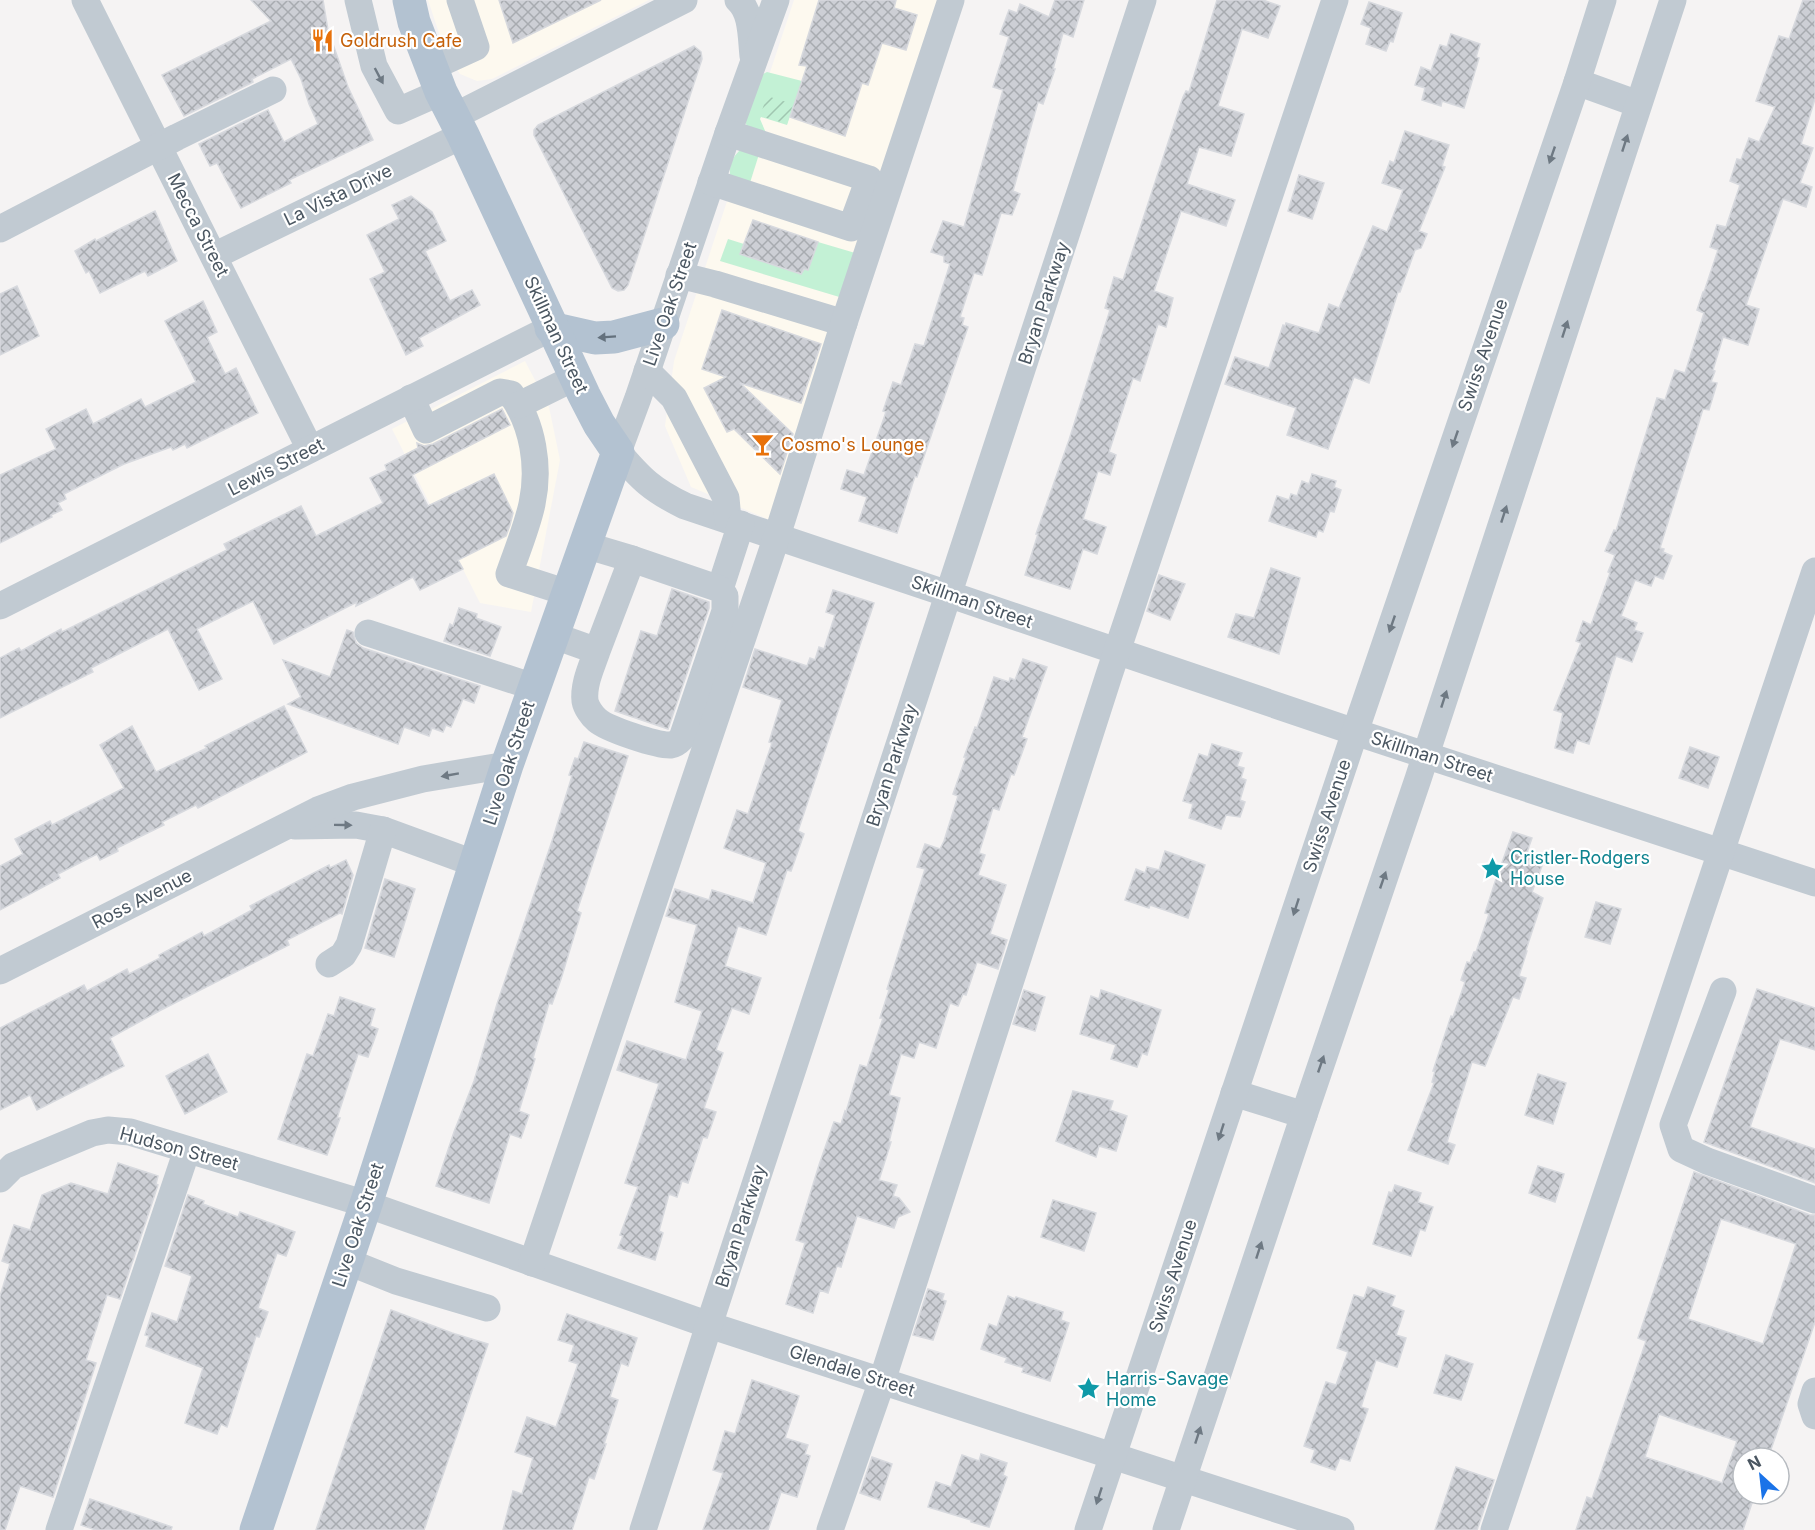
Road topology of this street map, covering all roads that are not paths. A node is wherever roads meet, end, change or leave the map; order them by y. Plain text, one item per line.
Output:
1 (85, 0) edge
2 (358, 0) edge
3 (409, 0) edge
4 (460, 0) edge
5 (684, 0) edge
6 (738, 0) edge
7 (776, 0) edge
8 (951, 0) edge
9 (1143, 0) edge
10 (1335, 0) edge
11 (1603, 0) edge
12 (1673, 0) edge
13 (753, 59) junction
14 (1577, 82) junction
15 (273, 90) dead end
16 (447, 103) junction
17 (1638, 104) junction
18 (728, 134) junction
19 (158, 147) junction
20 (711, 182) junction
21 (0, 228) edge
22 (214, 256) junction
23 (679, 275) junction
24 (844, 323) junction
25 (663, 324) junction
26 (551, 328) junction
27 (484, 362) junction
28 (647, 371) junction
29 (576, 377) junction
30 (411, 398) junction
31 (510, 399) junction
32 (310, 449) junction
33 (618, 452) junction
34 (735, 522) junction
35 (777, 536) junction
36 (585, 545) junction
37 (632, 559) junction
38 (1815, 571) edge
39 (720, 588) junction
40 (568, 593) junction
41 (948, 594) junction
42 (0, 606) edge
43 (368, 633) dead end
44 (552, 635) junction
45 (597, 651) junction
46 (1117, 651) junction
47 (534, 687) junction
48 (1355, 732) junction
49 (1425, 755) junction
50 (507, 765) junction
51 (285, 826) junction
52 (383, 830) junction
53 (1721, 852) junction
54 (476, 864) junction
55 (1815, 883) edge
56 (329, 964) dead end
57 (0, 971) edge
58 (1723, 991) dead end
59 (1234, 1093) junction
60 (1304, 1115) junction
61 (187, 1150) junction
62 (0, 1179) edge
63 (1815, 1200) edge
64 (366, 1204) junction
65 (346, 1261) junction
66 (532, 1263) junction
67 (487, 1308) dead end
68 (709, 1325) junction
69 (882, 1381) junction
70 (1815, 1391) edge
71 (1815, 1416) edge
72 (1113, 1456) junction
73 (1183, 1479) junction
74 (59, 1530) edge
75 (256, 1530) edge
76 (643, 1530) edge
77 (830, 1530) edge
78 (1088, 1530) edge
79 (1166, 1530) edge
80 (1341, 1530) edge
81 (1494, 1530) edge

1 - 19 street, Mecca Street
2 -> 16 street
3 - 16 main road, Skillman Street
4 - 16 street
5 - 16 street, La Vista Drive
6 - 13 street
7 - 13 street, Live Oak Street
8 - 24 street
9 - 41 street, Bryan Parkway
10 - 46 street
11 - 14 street, Swiss Avenue
12 - 17 street
13 - 18 street, Live Oak Street
14 - 17 street
14 -> 48 street, Swiss Avenue
15 - 19 street
16 - 22 street, La Vista Drive
16 - 26 main road, Skillman Street
49 -> 17 street
18 - 20 street, Live Oak Street
18 - 20 street
19 - 21 street
19 - 22 street, Mecca Street
20 - 23 street, Live Oak Street
22 - 32 street, Mecca Street
23 - 24 street
23 - 25 street, Live Oak Street
24 - 35 street
25 -> 26 main road
25 - 28 street, Live Oak Street
26 - 27 street, Lewis Street
26 - 29 main road, Skillman Street
27 - 30 street, Lewis Street
27 - 31 street
28 - 33 street, Live Oak Street
28 - 34 street
29 - 31 street
29 - 33 main road, Skillman Street
30 - 31 street
30 - 32 street, Lewis Street
31 - 40 street
32 - 42 street, Lewis Street
33 - 34 street, Skillman Street
33 - 36 main road, Live Oak Street
34 - 35 street, Skillman Street
34 - 39 street
35 - 41 street, Skillman Street
35 - 66 street
36 - 37 street
36 - 40 main road, Live Oak Street
37 - 39 street
37 - 45 street
38 - 53 street
39 - 45 street
40 - 44 main road, Live Oak Street
41 - 46 street, Skillman Street
41 - 68 street, Bryan Parkway
43 - 47 street
44 - 45 street
44 - 47 main road, Live Oak Street
46 - 48 street, Skillman Street
46 - 69 street
47 - 50 main road, Live Oak Street
48 - 49 street, Skillman Street
48 -> 59 street, Swiss Avenue
49 - 53 street, Skillman Street
60 -> 49 street
50 -> 51 street, Ross Avenue
50 - 54 main road, Live Oak Street
51 -> 52 street, Ross Avenue
51 - 57 street, Ross Avenue
52 - 54 street, Ross Avenue
52 - 56 street
53 - 55 street, Skillman Street
53 - 81 street
54 - 64 main road, Live Oak Street
58 - 63 street
59 - 60 street
59 -> 72 street, Swiss Avenue
73 -> 60 street
61 - 62 street, Hudson Street
61 - 64 street, Hudson Street
61 - 74 street
64 - 65 main road, Live Oak Street
64 - 66 street, Glendale Street
65 - 67 street
65 - 75 main road, Live Oak Street
66 - 68 street, Glendale Street
68 - 69 street, Glendale Street
68 - 76 street, Bryan Parkway
69 - 72 street, Glendale Street
69 - 77 street
70 - 71 street
72 - 73 street, Glendale Street
72 -> 78 street, Swiss Avenue
73 - 79 street
73 - 80 street, Glendale Street

